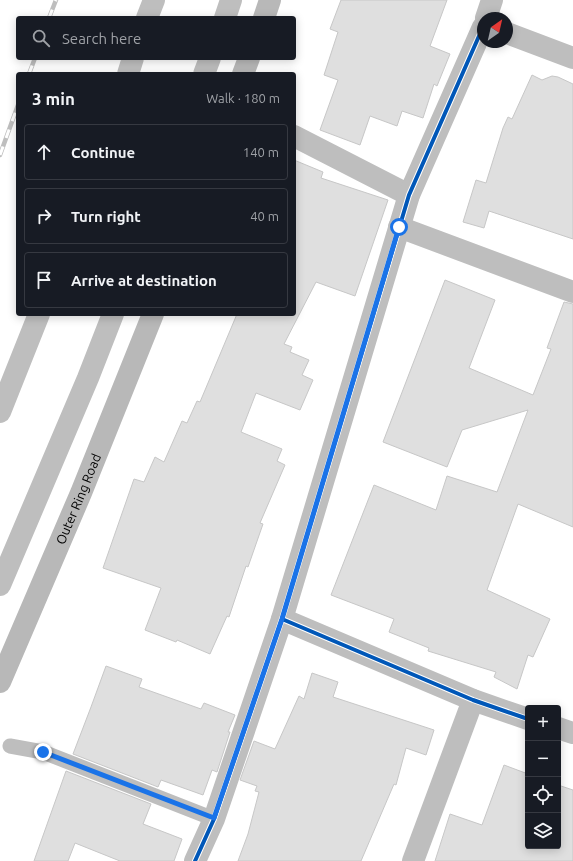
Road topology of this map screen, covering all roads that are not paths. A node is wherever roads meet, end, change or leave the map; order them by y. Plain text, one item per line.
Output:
1 (154, 0) edge
2 (231, 0) edge
3 (270, 0) edge
4 (492, 0) edge
5 (488, 12) edge
6 (149, 16) edge
7 (226, 16) edge
8 (265, 16) edge
9 (513, 35) edge
10 (477, 42) edge
11 (573, 58) edge
12 (132, 60) edge
13 (209, 60) edge
14 (248, 60) edge
15 (129, 72) edge
16 (205, 72) edge
17 (244, 72) edge
18 (296, 137) edge
19 (409, 195) junction
20 (399, 227) junction
21 (573, 292) edge
22 (38, 316) edge
23 (112, 316) edge
24 (152, 316) edge
25 (0, 412) edge
26 (0, 585) edge
27 (282, 619) junction
28 (0, 682) edge
29 (473, 700) junction
30 (525, 718) edge
31 (561, 729) edge
32 (573, 733) edge
33 (10, 746) dead end
34 (214, 818) junction
35 (195, 861) edge
36 (414, 861) edge

1 - 6 street
2 - 7 street
3 - 8 main road
4 - 5 street
9 - 11 street
10 - 19 street
12 - 15 street
13 - 16 street
14 - 17 main road
18 - 19 street
19 - 20 street
20 - 21 street
20 - 27 street
22 - 25 street
23 - 26 street
24 - 28 main road, Outer Ring Road
27 - 29 street
27 - 34 street
29 - 30 street
29 - 36 street
31 - 32 street
33 - 34 lane
34 - 35 street

